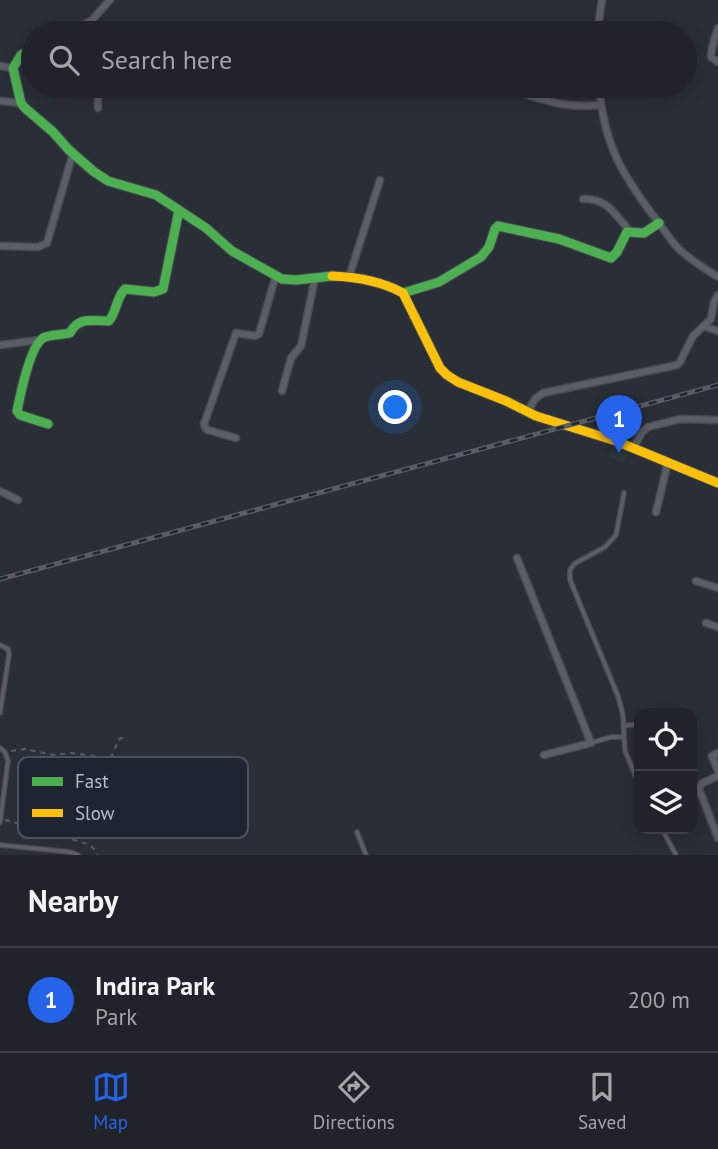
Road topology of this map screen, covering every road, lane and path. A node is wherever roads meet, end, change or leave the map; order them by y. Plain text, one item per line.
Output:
1 (110, 0) edge
2 (601, 0) edge
3 (90, 21) edge
4 (598, 21) edge
5 (718, 28) edge
6 (21, 55) edge
7 (718, 62) edge
8 (0, 66) edge
9 (13, 68) junction
10 (98, 98) edge
11 (538, 98) edge
12 (600, 98) edge
13 (0, 101) edge
14 (22, 103) junction
15 (600, 105) junction
16 (98, 108) dead end
17 (73, 153) junction
18 (380, 180) dead end
19 (583, 199) dead end
20 (179, 209) junction
21 (659, 223) junction
22 (630, 231) junction
23 (0, 246) edge
24 (276, 275) junction
25 (349, 277) junction
26 (718, 277) edge
27 (315, 278) junction
28 (403, 293) junction
29 (718, 295) edge
30 (702, 326) junction
31 (718, 331) edge
32 (40, 340) junction
33 (0, 345) edge
34 (282, 391) dead end
35 (528, 411) junction
36 (718, 420) edge
37 (48, 424) dead end
38 (236, 438) dead end
39 (634, 447) junction
40 (668, 462) junction
41 (718, 482) edge
42 (0, 491) edge
43 (624, 493) dead end
44 (18, 500) dead end
45 (656, 512) dead end
46 (517, 558) dead end
47 (696, 581) dead end
48 (718, 588) edge
49 (706, 623) dead end
50 (718, 627) edge
51 (0, 645) edge
52 (0, 713) edge
53 (634, 725) edge
54 (624, 726) junction
55 (624, 737) junction
56 (128, 738) dead end
57 (591, 743) junction
58 (0, 748) edge
59 (5, 752) junction
60 (718, 753) edge
61 (544, 755) dead end
62 (101, 757) edge
63 (110, 757) edge
64 (634, 773) edge
65 (718, 774) edge
66 (0, 820) edge
67 (18, 824) edge
68 (357, 832) dead end
69 (665, 834) edge
70 (68, 838) edge
71 (718, 838) edge
72 (0, 845) edge
73 (78, 855) edge
74 (98, 855) edge
75 (366, 855) edge
76 (676, 855) edge

1 - 3 street
2 - 4 street
5 - 7 street
6 - 9 street
8 - 9 street
9 - 14 street
10 - 16 street
11 - 15 street
12 - 15 street
13 - 14 street
14 - 17 street
15 - 21 street
17 - 20 street
17 - 23 street
18 - 25 street
19 - 22 street
20 - 24 street
20 - 32 street
21 - 22 street
21 - 26 street
22 - 28 street
24 - 27 street
24 - 38 street
25 - 27 street
25 - 28 street
27 - 34 street
28 - 35 street
29 - 30 street
30 - 31 street
30 - 35 street
32 - 33 street
32 - 37 street
35 - 39 street
36 - 39 street
39 - 40 street
40 - 41 street
40 - 45 street
42 - 44 street
43 - 54 lane
46 - 57 street
47 - 48 street
49 - 50 street
51 - 52 lane
53 - 54 lane
54 - 55 lane
55 - 57 lane
55 - 64 lane
56 - 63 path
57 - 61 street
58 - 59 lane
59 - 62 path
59 - 66 lane
60 - 65 street
65 - 71 street
66 - 67 path
68 - 75 lane
69 - 76 lane
70 - 74 path
72 - 73 lane

